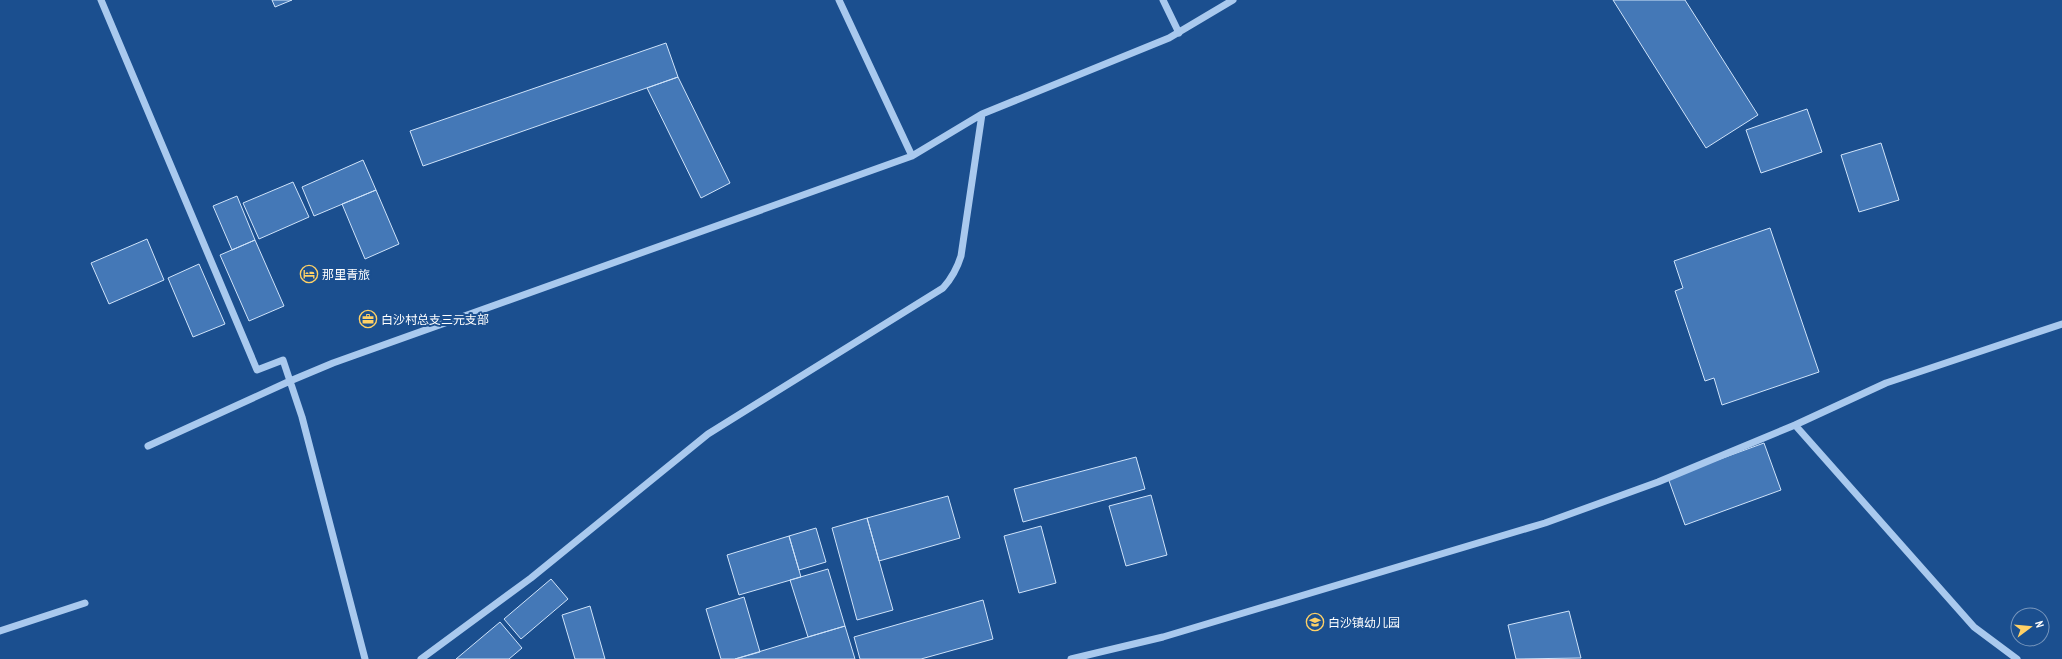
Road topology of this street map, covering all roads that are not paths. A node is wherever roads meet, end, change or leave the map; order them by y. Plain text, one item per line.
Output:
1 (102, 0) edge
2 (839, 0) edge
3 (1163, 0) edge
4 (1233, 0) edge
5 (1179, 33) junction
6 (982, 114) junction
7 (912, 156) junction
8 (2062, 324) edge
9 (290, 381) junction
10 (1795, 425) junction
11 (148, 446) dead end
12 (85, 603) dead end
13 (0, 631) edge
14 (365, 659) edge
15 (421, 659) edge
16 (1070, 659) edge
17 (2017, 659) edge

1 - 9 street
2 - 7 street
3 - 5 street
4 - 5 street
5 - 6 street
6 - 7 street
6 - 15 street
7 - 9 street
8 - 10 street
9 - 11 street
9 - 14 street
10 - 16 street
10 - 17 street
12 - 13 street

